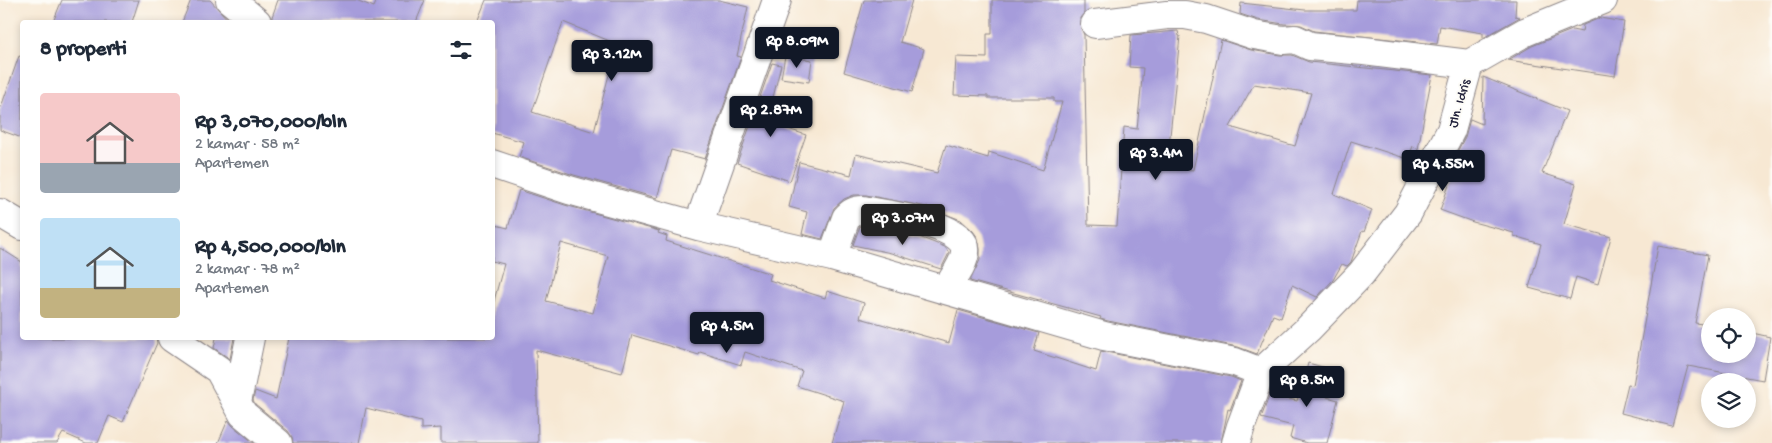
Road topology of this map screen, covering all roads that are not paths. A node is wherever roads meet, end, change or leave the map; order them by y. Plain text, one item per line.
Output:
1 (230, 0) edge
2 (777, 0) edge
3 (1603, 0) edge
4 (255, 20) edge
5 (1095, 24) dead end
6 (1469, 64) junction
7 (495, 165) edge
8 (0, 212) edge
9 (20, 225) edge
10 (698, 226) junction
11 (832, 258) junction
12 (946, 290) junction
13 (175, 340) edge
14 (250, 340) edge
15 (1261, 372) junction
16 (237, 402) junction
17 (278, 443) edge
18 (1236, 443) edge

1 - 4 street
2 - 10 street
3 - 6 street, Jln. Idris
5 - 6 street
6 - 15 street, Jln. Idris
7 - 10 street
8 - 9 street
10 - 11 street
11 - 12 street
11 - 12 street
12 - 15 street
13 - 16 street
14 - 16 street
15 - 18 street
16 - 17 street

